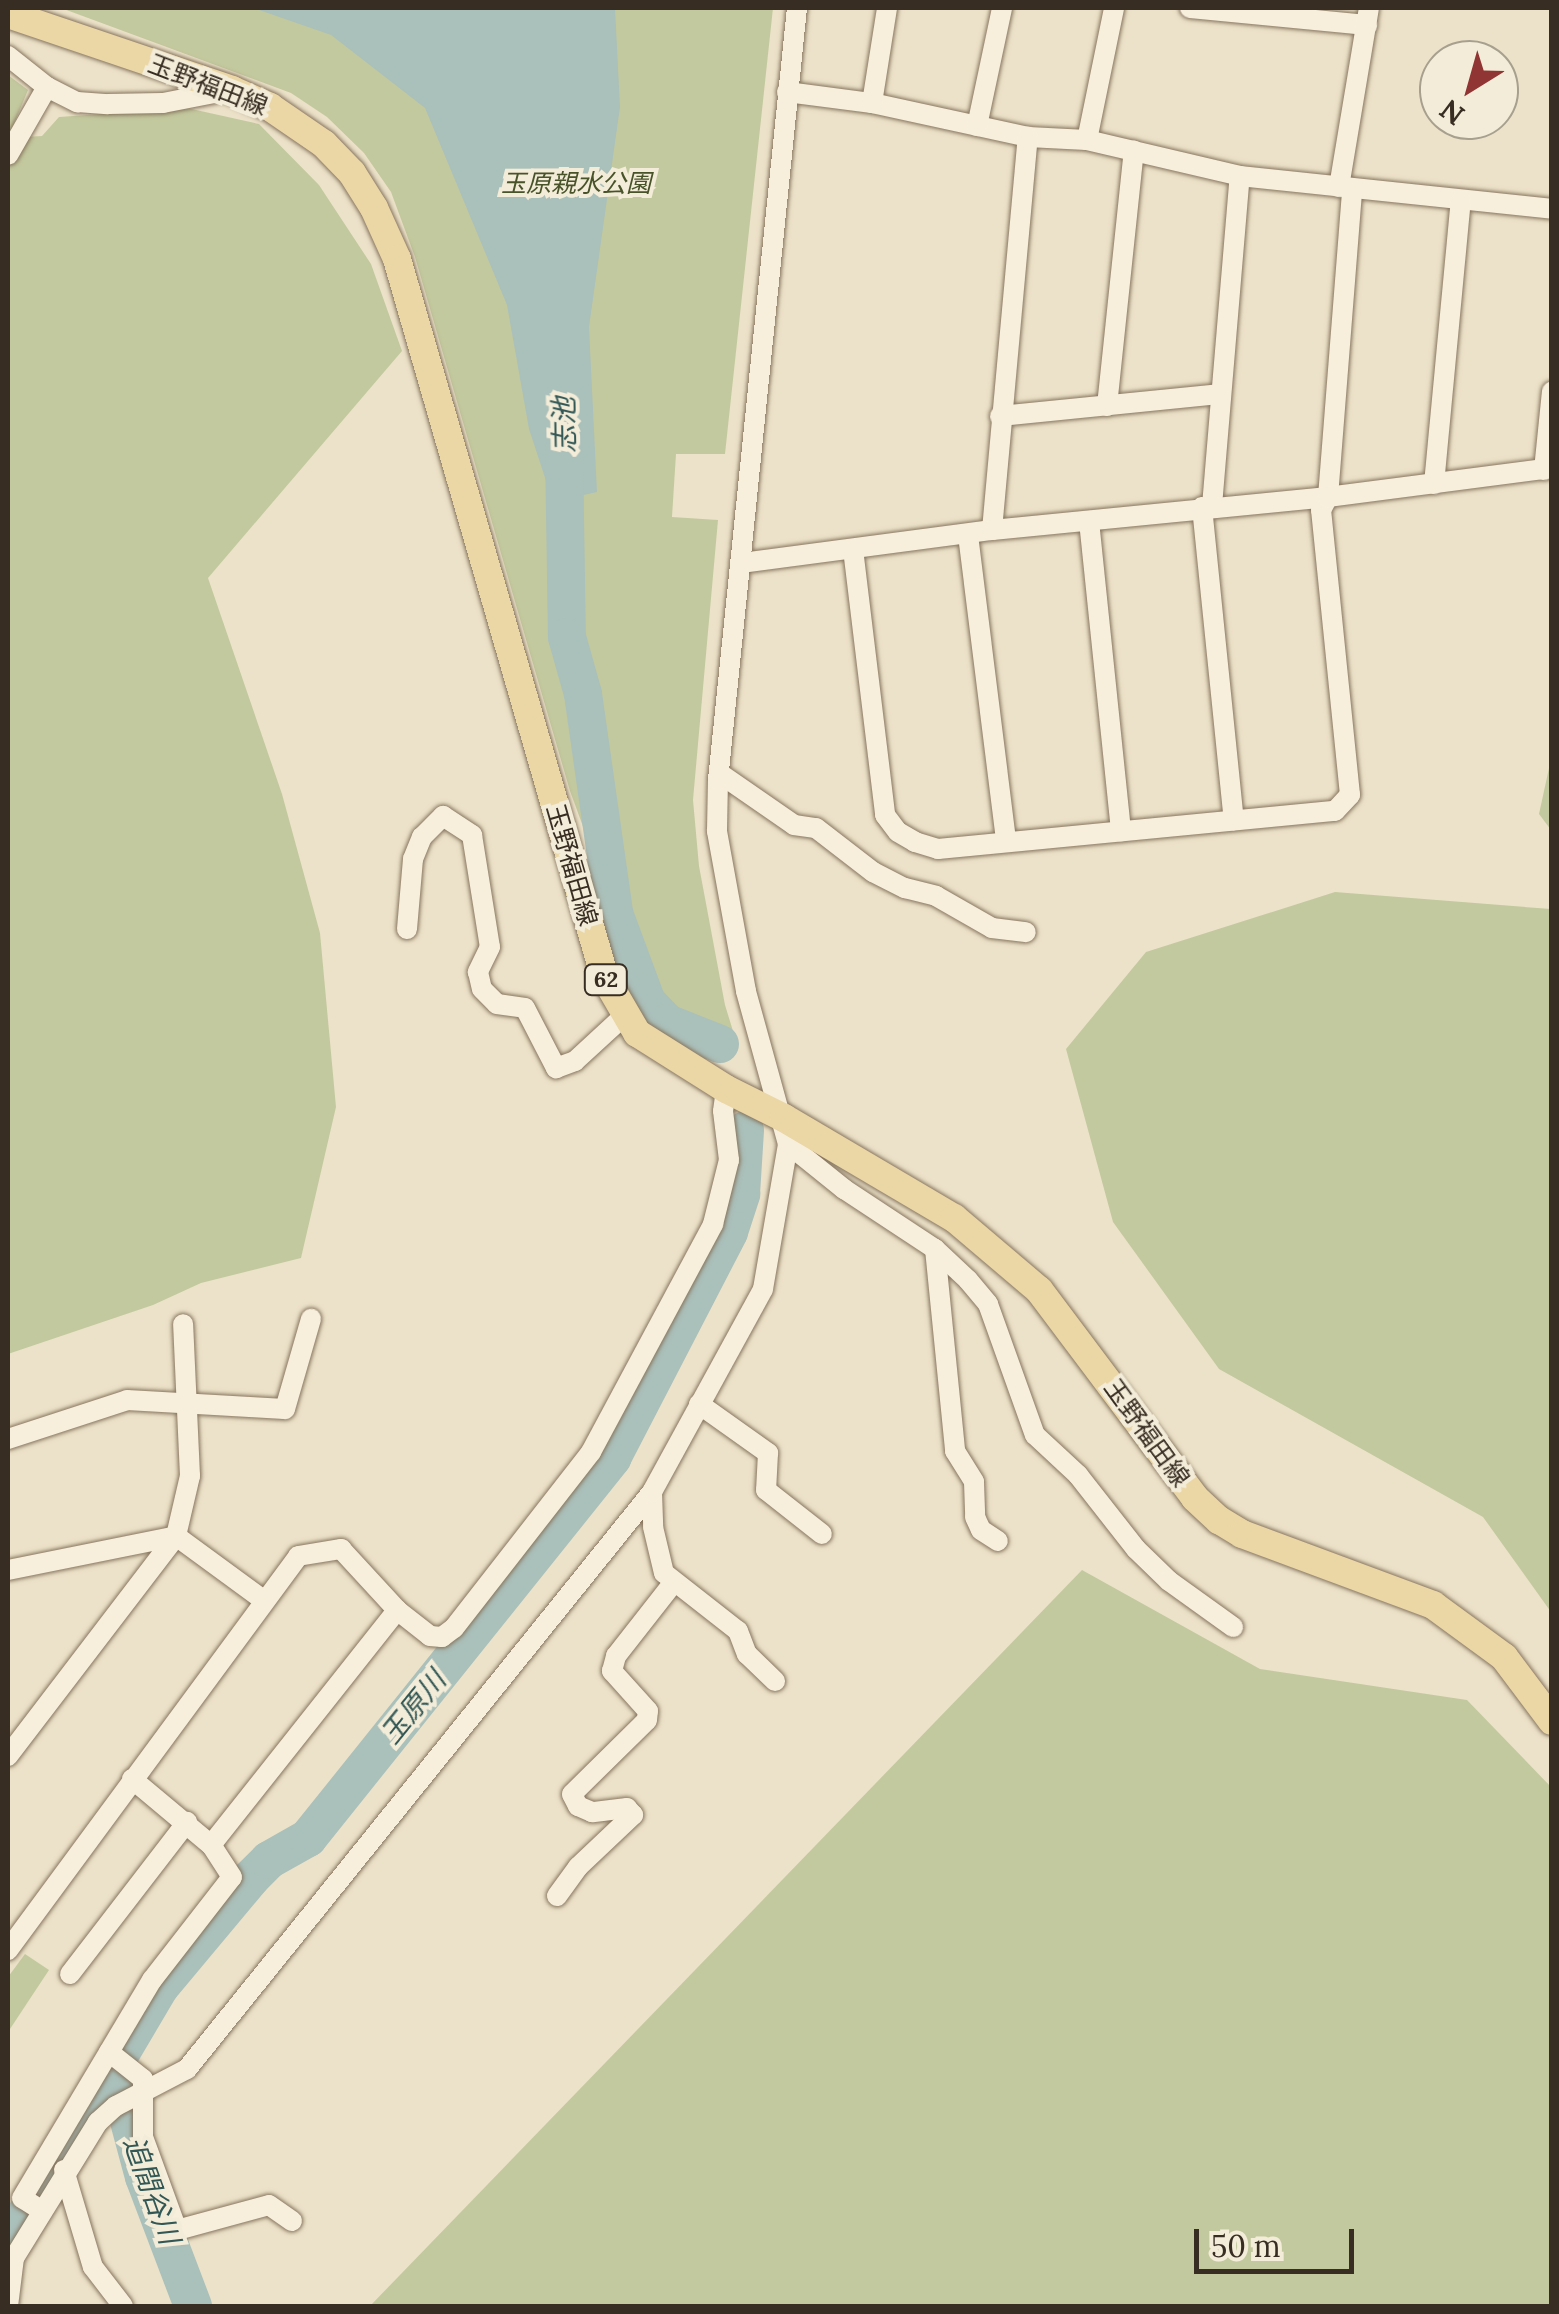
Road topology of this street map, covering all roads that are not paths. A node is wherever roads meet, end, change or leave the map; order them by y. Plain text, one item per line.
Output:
1 (797, 8) edge
2 (887, 8) edge
3 (1002, 8) edge
4 (1114, 8) edge
5 (1190, 8) edge
6 (1232, 11) edge
7 (8, 14) edge
8 (1368, 16) edge
9 (8, 56) edge
10 (47, 87) junction
11 (232, 90) junction
12 (787, 92) junction
13 (872, 102) junction
14 (977, 126) junction
15 (1028, 137) junction
16 (1088, 140) junction
17 (1134, 150) junction
18 (8, 155) edge
19 (1240, 176) junction
20 (1345, 188) junction
21 (1461, 200) junction
22 (1552, 210) edge
23 (1552, 390) edge
24 (1220, 394) junction
25 (1107, 406) junction
26 (1000, 416) junction
27 (1548, 469) edge
28 (1434, 484) junction
29 (1328, 498) junction
30 (1207, 507) junction
31 (1090, 521) junction
32 (992, 530) junction
33 (968, 535) junction
34 (853, 549) junction
35 (740, 563) junction
36 (718, 774) junction
37 (1234, 820) junction
38 (1120, 831) junction
39 (1006, 842) junction
40 (407, 928) dead end
41 (1026, 932) dead end
42 (624, 1016) junction
43 (726, 1089) junction
44 (786, 1131) junction
45 (935, 1249) junction
46 (310, 1319) dead end
47 (184, 1324) dead end
48 (187, 1402) junction
49 (698, 1404) junction
50 (8, 1439) edge
51 (652, 1492) junction
52 (822, 1534) dead end
53 (176, 1536) junction
54 (998, 1541) dead end
55 (8, 1570) edge
56 (674, 1582) junction
57 (262, 1599) junction
58 (397, 1610) junction
59 (1233, 1626) dead end
60 (775, 1680) dead end
61 (1552, 1721) edge
62 (8, 1756) edge
63 (132, 1779) junction
64 (187, 1822) junction
65 (211, 1845) junction
66 (556, 1896) dead end
67 (8, 1950) edge
68 (70, 1974) dead end
69 (116, 2058) junction
70 (131, 2098) junction
71 (62, 2130) junction
72 (83, 2143) junction
73 (46, 2157) junction
74 (65, 2169) junction
75 (40, 2210) junction
76 (292, 2221) dead end
77 (8, 2306) edge
78 (123, 2306) edge

1 - 12 street
2 - 13 street
3 - 14 street
4 - 16 street
5 - 6 street
6 - 8 street
7 - 11 main road, 玉野福田線 / 62
8 - 20 street
9 - 10 street
10 - 11 street
10 - 18 street
11 - 42 main road, 玉野福田線 / 62
12 - 13 street
12 - 35 street
13 - 14 street
14 - 15 street
15 - 16 street
15 - 26 street
16 - 17 street
17 - 19 street
17 - 25 street
19 - 20 street
19 - 24 street
20 - 21 street
20 - 29 street
21 - 22 street
21 - 28 street
23 - 27 street
24 - 25 street
24 - 30 street
25 - 26 street
26 - 32 street
27 - 28 street
28 - 29 street
29 - 30 street
29 - 37 street
30 - 31 street
30 - 37 street
31 - 32 street
31 - 38 street
32 - 33 street
33 - 34 street
33 - 39 street
34 - 35 street
34 - 39 street
35 - 36 street
36 - 41 street
36 - 44 street
37 - 38 street
38 - 39 street
40 - 42 street
42 - 43 main road, 玉野福田線 / 62
43 - 44 main road, 玉野福田線 / 62
43 - 58 street
44 - 45 street
44 - 49 street
44 - 61 main road, 玉野福田線 / 62
45 - 54 street
45 - 59 street
46 - 48 street
47 - 48 street
48 - 50 street
48 - 53 street
49 - 51 street
49 - 52 street
51 - 56 street
51 - 70 street
53 - 55 street
53 - 57 street
53 - 62 street
56 - 60 street
56 - 66 street
57 - 58 street
57 - 63 street
58 - 65 street
63 - 64 street
63 - 67 street
64 - 65 street
64 - 68 street
65 - 69 street
69 - 70 street
69 - 71 street
70 - 72 street
70 - 76 street
71 - 72 street
71 - 73 street
72 - 74 street
73 - 74 street
73 - 75 street
74 - 75 street
74 - 78 street
75 - 77 street

